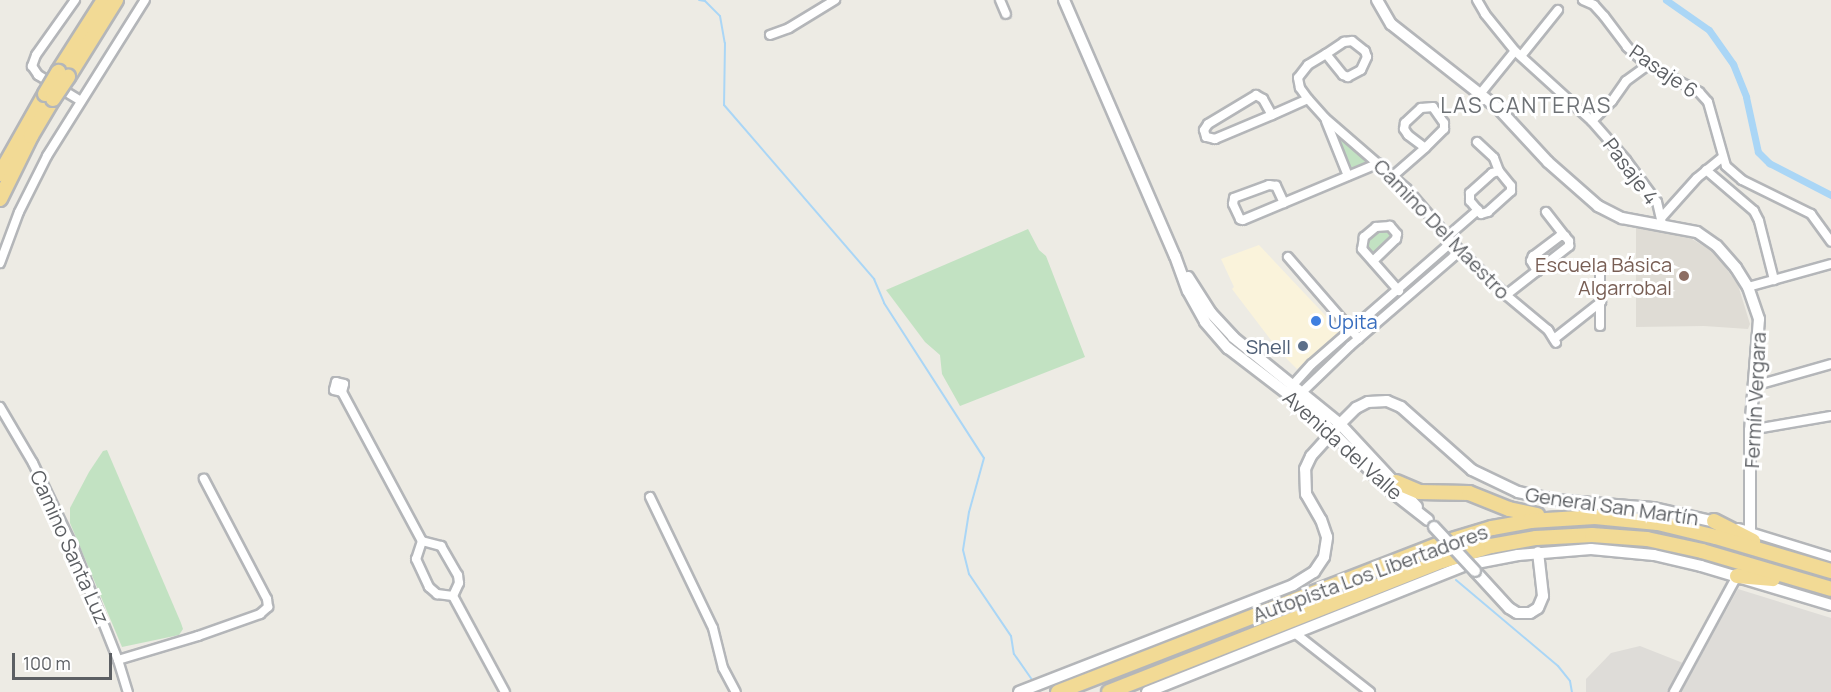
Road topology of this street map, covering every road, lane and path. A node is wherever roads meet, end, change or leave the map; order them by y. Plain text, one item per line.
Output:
1 (75, 0) edge
2 (104, 0) edge
3 (116, 0) edge
4 (145, 0) edge
5 (835, 0) edge
6 (1000, 0) edge
7 (1064, 0) edge
8 (1377, 0) edge
9 (1477, 0) edge
10 (1583, 0) edge
11 (1558, 10) dead end
12 (1006, 14) dead end
13 (770, 35) dead end
14 (1326, 54) junction
15 (1518, 54) junction
16 (1648, 65) junction
17 (63, 74) junction
18 (1480, 94) junction
19 (49, 96) junction
20 (1308, 99) junction
21 (81, 101) junction
22 (1272, 115) junction
23 (1325, 118) junction
24 (1592, 121) junction
25 (1476, 142) dead end
26 (1425, 148) junction
27 (1723, 157) junction
28 (1379, 163) junction
29 (1706, 170) junction
30 (1499, 171) junction
31 (0, 174) edge
32 (1348, 176) junction
33 (1393, 176) junction
34 (0, 199) edge
35 (1284, 203) junction
36 (1478, 210) junction
37 (1545, 212) dead end
38 (1662, 220) junction
39 (1565, 236) junction
40 (1450, 239) junction
41 (1831, 242) edge
42 (1460, 251) junction
43 (1288, 257) dead end
44 (1373, 261) junction
45 (0, 263) edge
46 (1831, 264) edge
47 (1600, 265) dead end
48 (1537, 271) junction
49 (1774, 280) junction
50 (1748, 286) junction
51 (1398, 289) junction
52 (1506, 295) junction
53 (1406, 298) junction
54 (1601, 302) junction
55 (1600, 326) dead end
56 (1351, 330) junction
57 (1359, 339) junction
58 (1831, 364) edge
59 (1754, 386) junction
60 (342, 392) dead end
61 (1294, 392) junction
62 (0, 407) edge
63 (1831, 416) edge
64 (1336, 428) junction
65 (1750, 430) junction
66 (204, 479) dead end
67 (1396, 482) junction
68 (650, 497) dead end
69 (1578, 517) junction
70 (1713, 521) junction
71 (1431, 524) junction
72 (1750, 532) junction
73 (422, 541) junction
74 (1538, 552) junction
75 (1831, 557) edge
76 (1787, 558) junction
77 (1831, 571) edge
78 (1737, 576) junction
79 (1808, 583) junction
80 (1831, 589) edge
81 (453, 596) junction
82 (1831, 605) edge
83 (1296, 634) junction
84 (118, 660) junction
85 (128, 692) edge
86 (505, 692) edge
87 (736, 692) edge
88 (1019, 692) edge
89 (1058, 692) edge
90 (1109, 692) edge
91 (1147, 692) edge
92 (1370, 692) edge
93 (1674, 692) edge

1 - 21 street
2 - 17 highway
3 - 17 highway
4 - 21 street
5 - 13 street
6 - 12 street
7 - 61 street, Avenida del Valle
8 - 18 street, Fermín Vergara
9 - 15 street, Pasaje 4
10 - 16 street, Pasaje 6
11 - 15 street
14 - 14 street, Camino Del Maestro
14 - 20 street, Camino Del Maestro
15 - 18 street
15 - 24 street, Pasaje 4
16 - 24 street, Pasaje 4
16 - 27 street, Pasaje 6
17 - 19 highway, bridge
18 - 38 street, Fermín Vergara
19 - 31 highway
19 - 34 highway
20 - 22 street
20 - 23 street, Camino Del Maestro
21 - 45 street
22 - 22 street
23 - 28 street, Camino Del Maestro
23 - 32 street, Camino Del Maestro
24 - 38 street, Pasaje 4
25 - 30 street
26 - 26 street
26 - 33 street
27 - 29 street
27 - 41 street, Pasaje 6
28 - 32 street
28 - 33 street, Camino Del Maestro
29 - 38 street
29 - 49 street
30 - 36 street
30 - 36 street
32 - 35 street
33 - 40 street, Camino Del Maestro
35 - 35 street
36 - 40 street
37 - 39 street
38 - 50 street, Fermín Vergara
39 - 48 street
39 - 48 street
40 - 42 street, Camino Del Maestro
40 - 51 street
42 - 52 street, Camino Del Maestro
42 - 53 street
43 - 56 street
44 - 44 street
44 - 51 street
46 - 49 street
47 - 54 street
48 - 52 street
49 - 50 street
50 - 59 street, Fermín Vergara
51 - 53 street
51 - 56 street
52 - 54 street, Camino Del Maestro
53 - 57 street
54 - 55 street
56 - 57 street
56 - 61 street
57 - 61 street
58 - 59 street
59 - 65 street, Fermín Vergara
60 - 73 street
61 - 64 street, Avenida del Valle
62 - 84 street, Camino Santa Luz
63 - 65 street
64 - 67 street, Avenida del Valle
64 - 70 street, General San Martín
64 - 71 street, Avenida del Valle
64 - 88 street, General San Martín
65 - 72 street, Fermín Vergara
66 - 84 street
67 - 69 highway
67 - 71 street, Avenida del Valle
68 - 87 street
69 - 76 highway, Autopista Los Libertadores
69 - 89 highway, Autopista Los Libertadores
70 - 72 street, General San Martín
70 - 76 highway
71 - 74 street, Avenida del Valle, bridge
72 - 75 street, General San Martín
73 - 81 street
73 - 81 street
74 - 78 street
74 - 83 street
76 - 77 highway, Autopista Los Libertadores
78 - 79 highway
78 - 82 street
78 - 93 street
79 - 80 highway, Autopista Los Libertadores
79 - 90 highway, Autopista Los Libertadores
81 - 86 street
83 - 91 street
83 - 92 street
84 - 85 street, Camino Santa Luz

